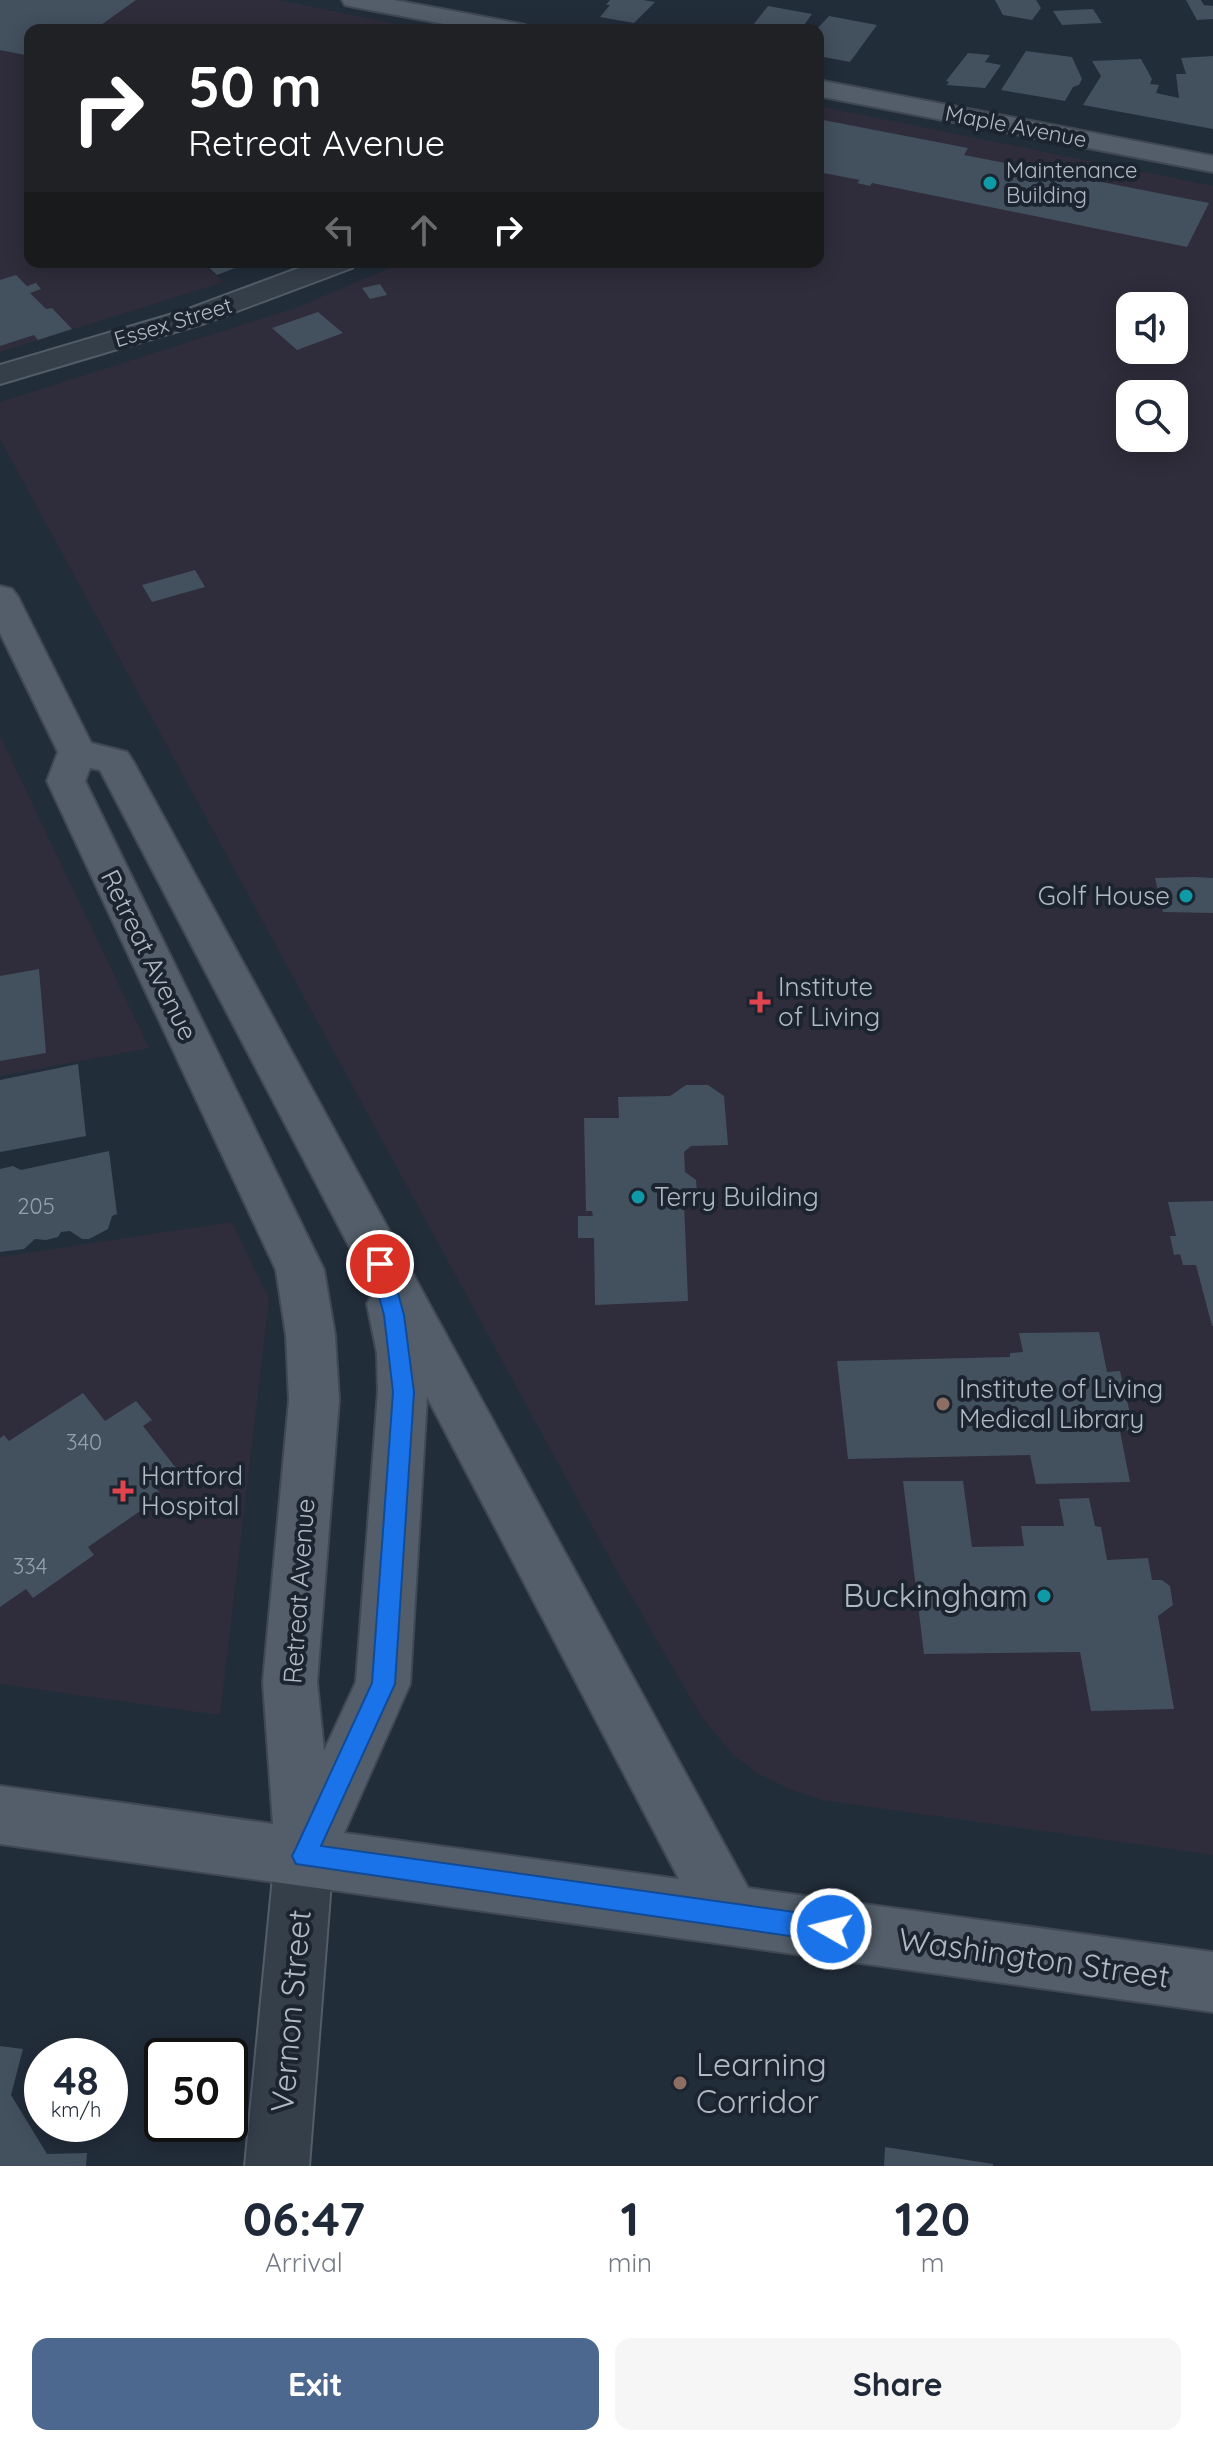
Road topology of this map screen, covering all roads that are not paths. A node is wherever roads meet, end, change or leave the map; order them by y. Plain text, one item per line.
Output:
1 (354, 0) edge
2 (484, 24) edge
3 (824, 89) edge
4 (1213, 164) edge
5 (326, 268) edge
6 (0, 375) edge
7 (5, 617) edge
8 (77, 752) junction
9 (375, 1248) junction
10 (0, 1815) edge
11 (304, 1856) junction
12 (730, 1915) junction
13 (1213, 1982) edge
14 (277, 2166) edge

1 - 2 main road
3 - 4 main road, Maple Avenue
5 - 6 street, Essex Street
7 - 8 main road
8 - 9 main road
8 - 11 main road, Retreat Avenue
9 - 11 main road
9 - 12 main road
10 - 11 main road, Washington Street
11 - 12 main road, Washington Street
11 - 14 street, Vernon Street
12 - 13 main road, Washington Street

